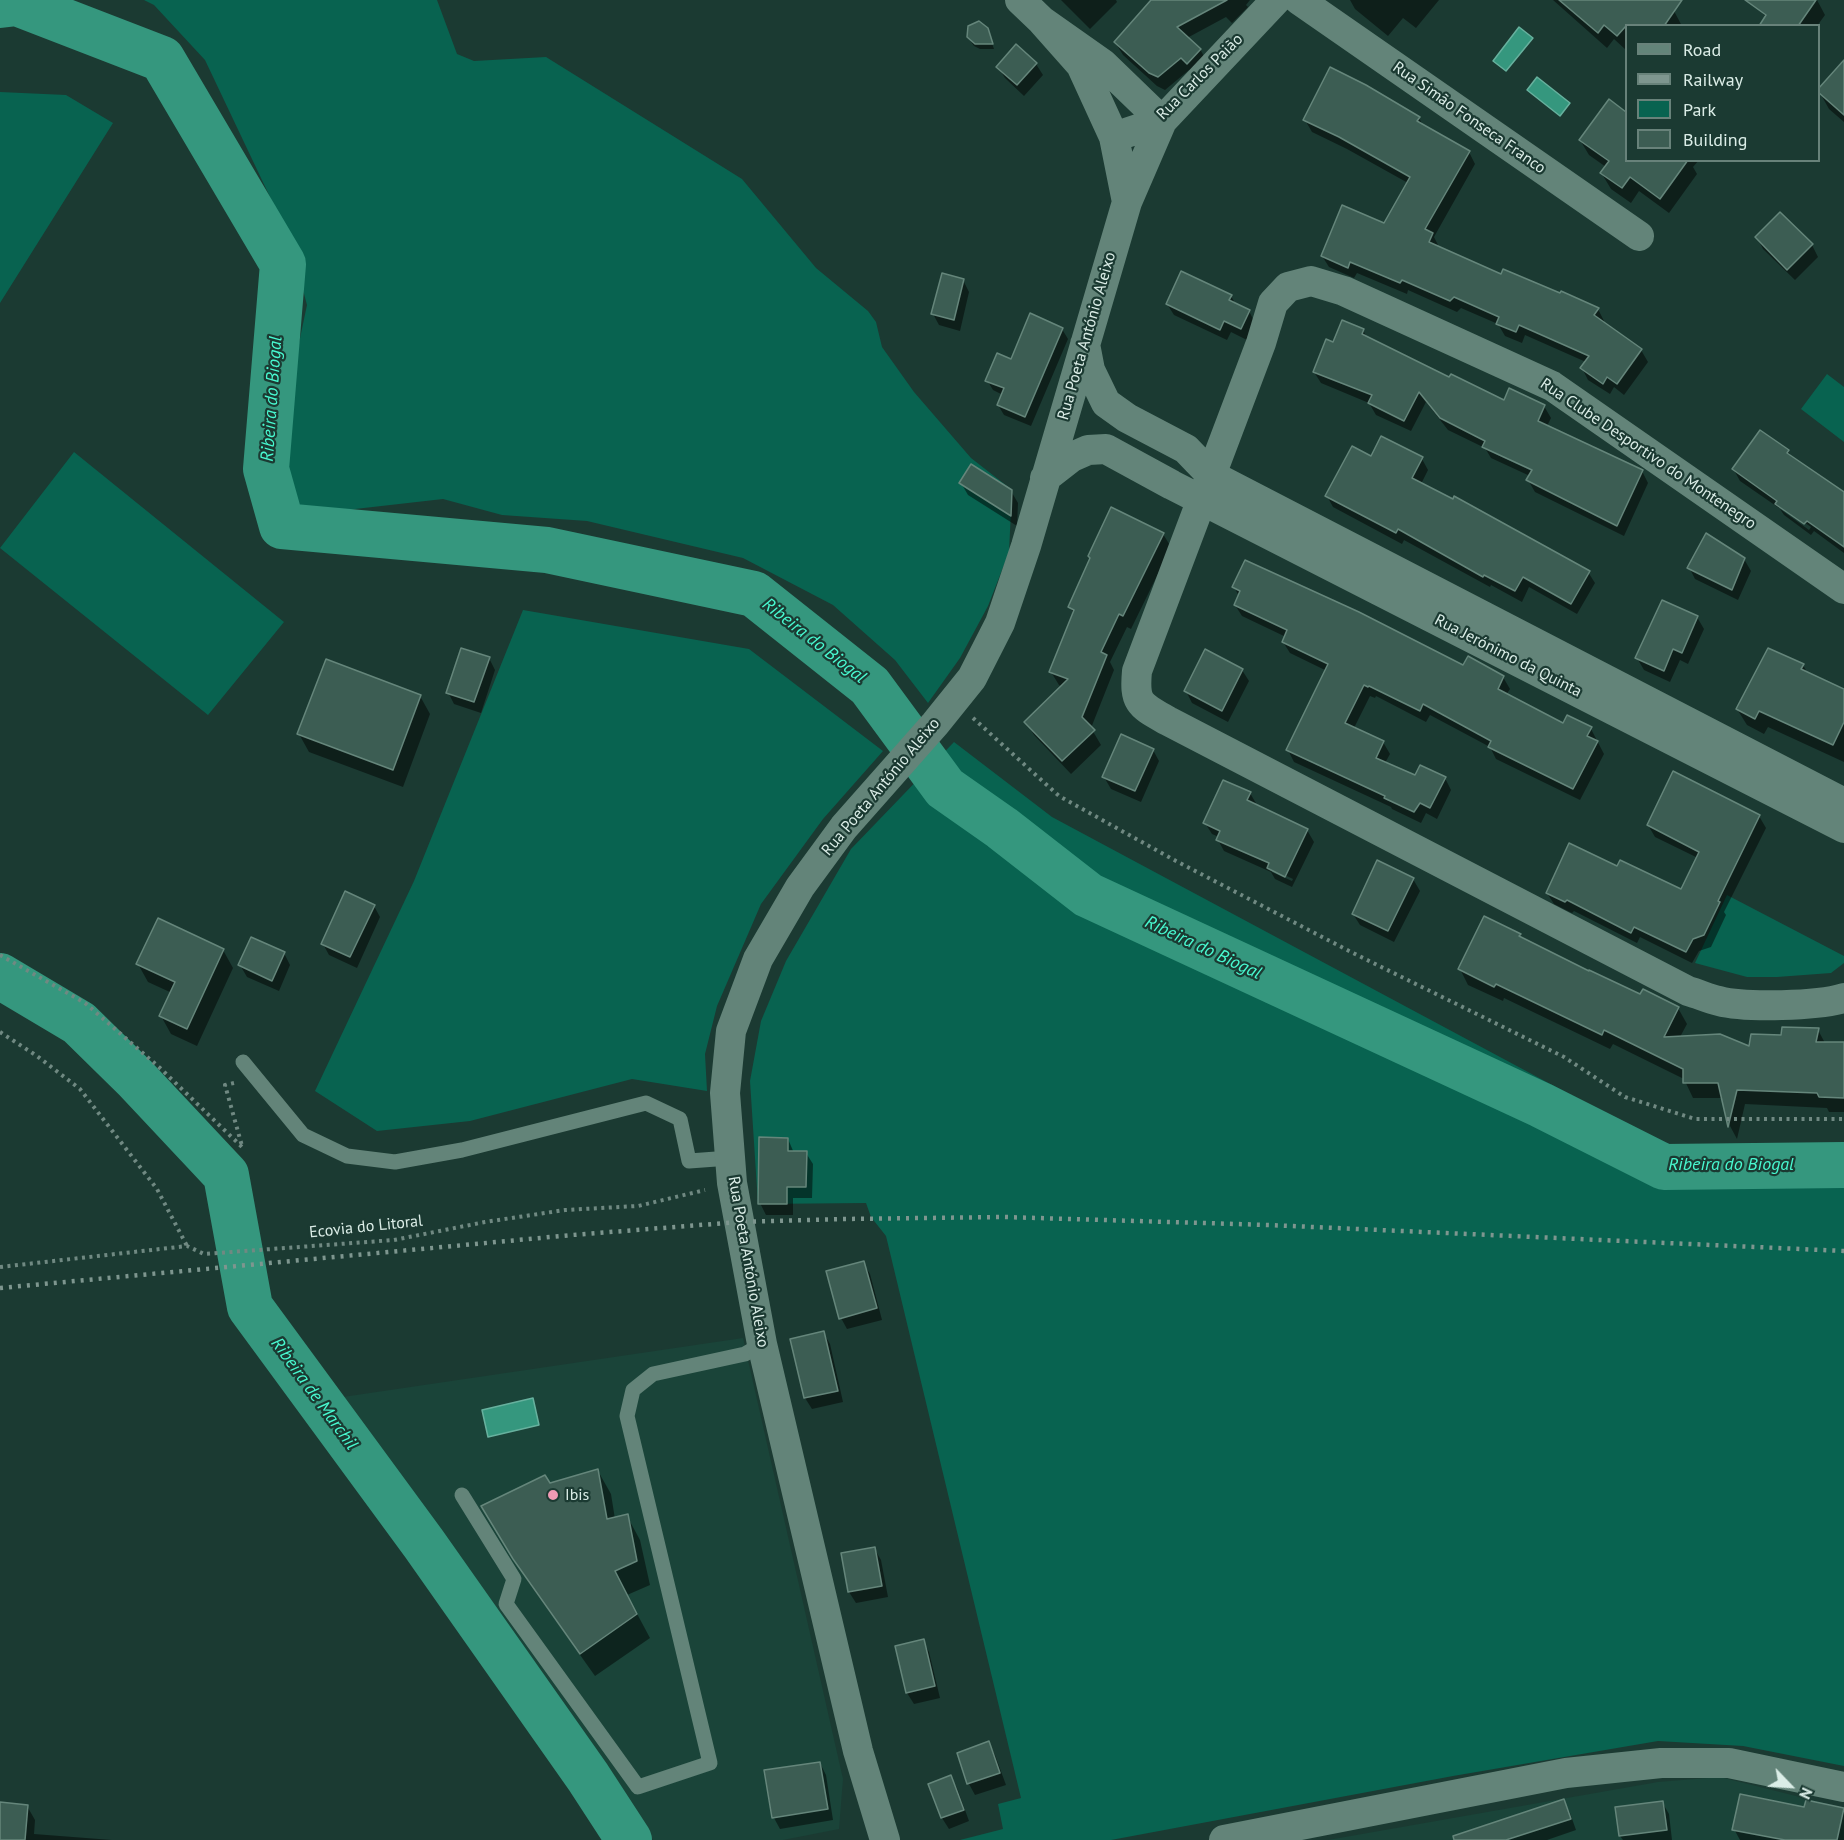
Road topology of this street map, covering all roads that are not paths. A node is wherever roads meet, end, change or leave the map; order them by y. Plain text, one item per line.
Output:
1 (1020, 0) edge
2 (1276, 0) edge
3 (1299, 0) edge
4 (1042, 21) junction
5 (1162, 121) junction
6 (1114, 136) junction
7 (1127, 202) junction
8 (1639, 236) dead end
9 (1085, 344) junction
10 (1234, 416) junction
11 (1068, 417) junction
12 (1127, 418) junction
13 (1180, 445) junction
14 (1106, 449) junction
15 (1045, 478) junction
16 (1172, 485) junction
17 (1207, 487) junction
18 (1191, 528) junction
19 (1844, 589) edge
20 (1844, 803) edge
21 (1844, 828) edge
22 (1844, 998) edge
23 (243, 1062) dead end
24 (731, 1171) junction
25 (762, 1344) junction
26 (462, 1495) dead end
27 (858, 1751) junction
28 (1844, 1787) edge
29 (1301, 1833) edge
30 (870, 1840) edge
31 (885, 1840) edge
32 (1224, 1840) edge

1 - 4 street, Rua Poeta António Aleixo
2 - 5 street, Rua Carlos Paião
3 - 8 street, Rua Simão Fonseca Franco
4 - 5 street
4 - 6 street, Rua Poeta António Aleixo
5 - 6 street, Rua Carlos Paião
5 - 7 street
6 - 7 street, Rua Poeta António Aleixo
7 - 9 street, Rua Poeta António Aleixo
9 - 11 street, Rua Poeta António Aleixo
9 - 12 street, Rua Jerónimo da Quinta
10 - 13 street
10 - 17 street, Rua Clube Desportivo do Montenegro
10 - 19 street, Rua Clube Desportivo do Montenegro
11 - 12 street, Rua Jerónimo da Quinta
11 - 14 street, Rua Jerónimo da Quinta
11 - 15 street, Rua Poeta António Aleixo
12 - 13 street, Rua Jerónimo da Quinta
13 - 17 street, Rua Jerónimo da Quinta
14 - 15 street
14 - 16 street, Rua Jerónimo da Quinta
15 - 24 street, Rua Poeta António Aleixo
16 - 17 street, Rua Jerónimo da Quinta
16 - 18 street
17 - 18 street, Rua Clube Desportivo do Montenegro
17 - 20 street, Rua Jerónimo da Quinta
17 - 21 street, Rua Jerónimo da Quinta
18 - 22 street, Rua Clube Desportivo do Montenegro
23 - 24 lane
24 - 25 street, Rua Poeta António Aleixo
25 - 26 lane
25 - 27 street, Rua Poeta António Aleixo
27 - 30 street, Rua Poeta António Aleixo
27 - 31 street, Rua Poeta António Aleixo
28 - 29 street
29 - 32 street

